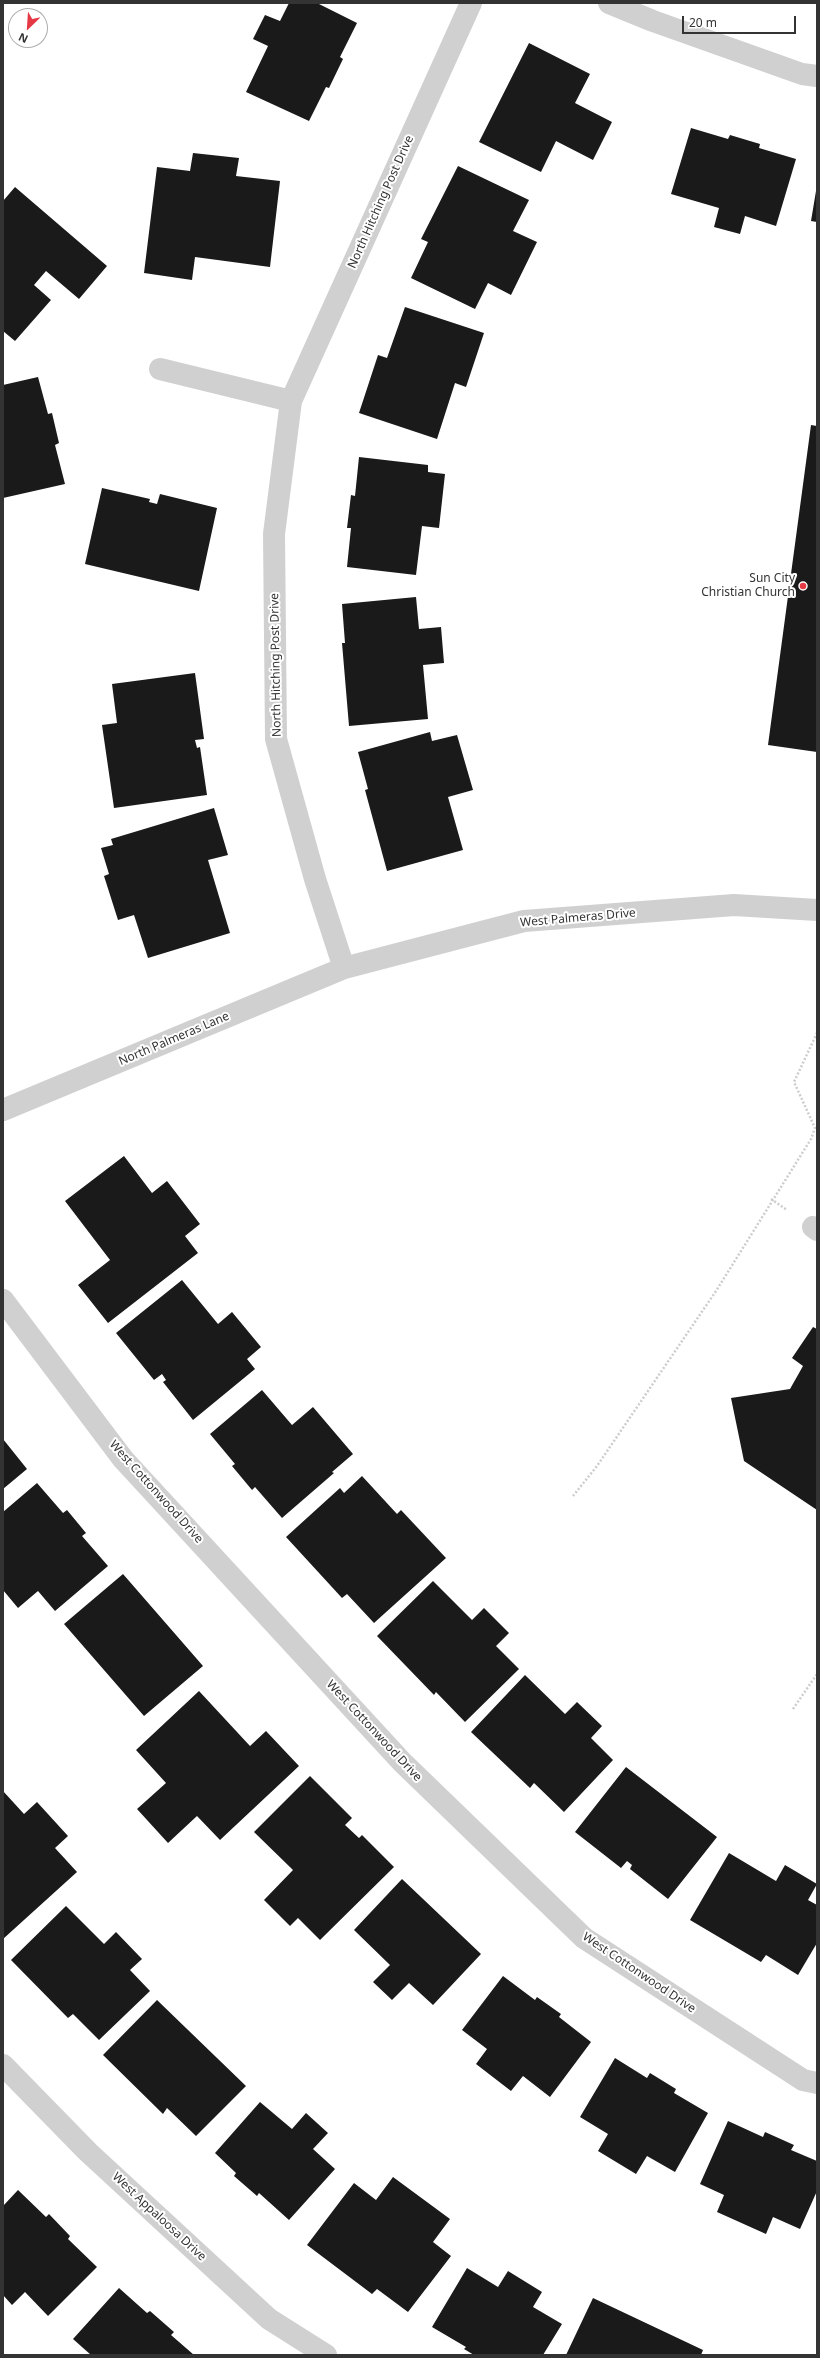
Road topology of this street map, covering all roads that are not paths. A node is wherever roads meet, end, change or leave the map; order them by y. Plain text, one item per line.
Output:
1 (471, 3) edge
2 (609, 3) edge
3 (817, 76) edge
4 (160, 369) dead end
5 (292, 401) junction
6 (817, 910) edge
7 (344, 968) junction
8 (3, 1110) edge
9 (3, 1300) edge
10 (3, 2065) edge
11 (817, 2083) edge
12 (326, 2355) edge

1 - 5 street, North Hitching Post Drive
2 - 3 street
4 - 5 street
5 - 7 street, North Hitching Post Drive
6 - 7 street, West Palmeras Drive
7 - 8 street, North Palmeras Lane
9 - 11 street, West Cottonwood Drive
10 - 12 street, West Appaloosa Drive

